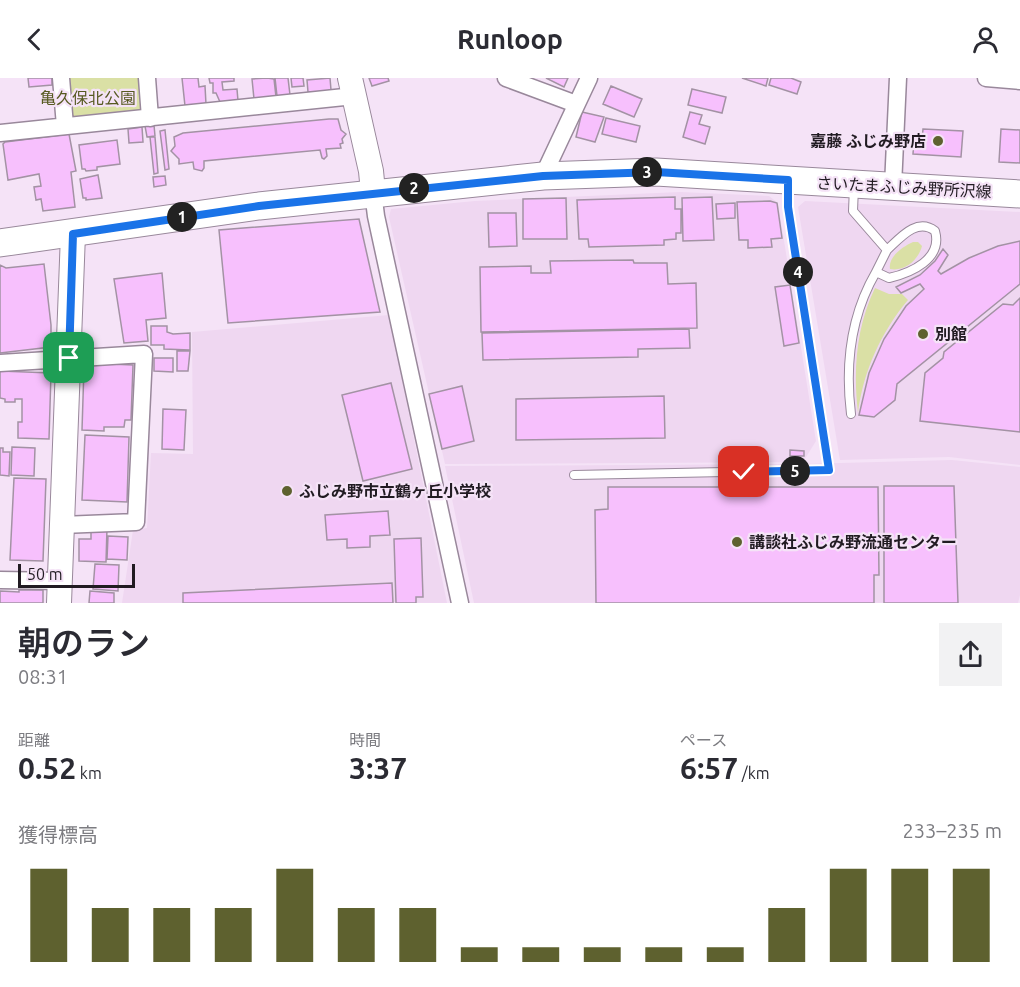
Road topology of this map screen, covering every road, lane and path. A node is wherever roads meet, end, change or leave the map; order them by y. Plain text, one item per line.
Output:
1 (61, 78) edge
2 (147, 78) edge
3 (507, 78) edge
4 (589, 78) edge
5 (898, 78) edge
6 (986, 78) edge
7 (1020, 81) edge
8 (352, 87) edge
9 (576, 104) junction
10 (150, 118) junction
11 (65, 126) junction
12 (0, 133) edge
13 (543, 176) junction
14 (788, 180) junction
15 (854, 184) junction
16 (893, 186) junction
17 (373, 192) junction
18 (1020, 194) edge
19 (73, 234) junction
20 (0, 243) edge
21 (887, 250) junction
22 (876, 272) junction
23 (69, 358) junction
24 (0, 363) edge
25 (851, 414) dead end
26 (574, 475) dead end
27 (62, 525) junction
28 (0, 580) edge
29 (60, 592) edge
30 (460, 603) edge

1 - 11 street
2 - 10 street
3 - 9 street
4 - 9 street
5 - 16 street
6 - 7 street
8 - 10 street
8 - 17 street
9 - 13 street
10 - 11 street
11 - 12 street
13 - 14 main road, さいたまふじみ野所沢線
13 - 17 main road, さいたまふじみ野所沢線
14 - 15 main road, さいたまふじみ野所沢線
14 - 26 lane
15 - 16 main road, さいたまふじみ野所沢線
15 - 21 lane
16 - 18 main road, さいたまふじみ野所沢線
17 - 19 main road, さいたまふじみ野所沢線
17 - 30 street
19 - 20 main road, さいたまふじみ野所沢線
19 - 23 street
21 - 22 lane
21 - 22 lane
22 - 25 lane
23 - 24 street
23 - 27 street
23 - 27 street
27 - 29 street
28 - 29 street

